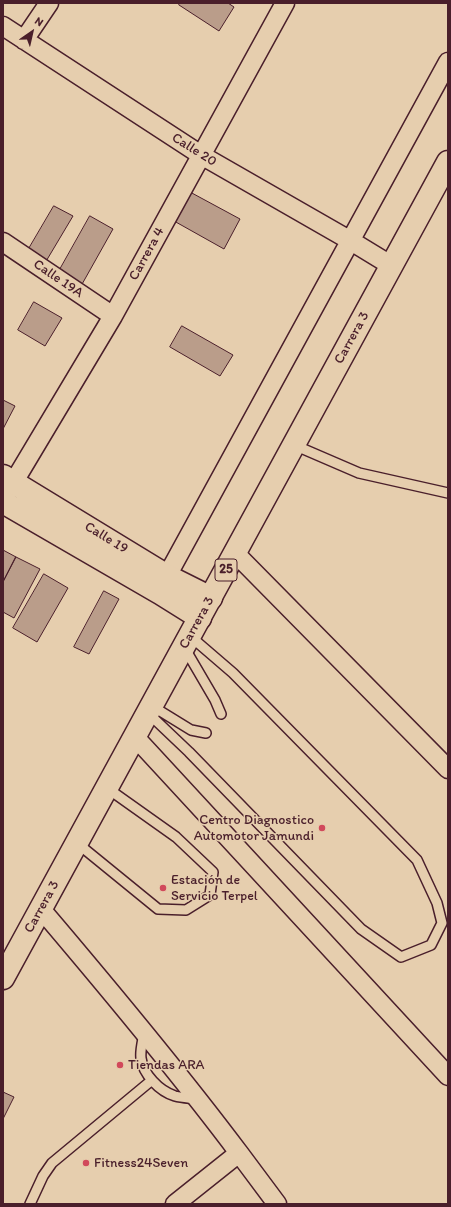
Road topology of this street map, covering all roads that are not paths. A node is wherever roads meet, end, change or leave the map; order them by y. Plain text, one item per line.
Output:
1 (49, 3) edge
2 (285, 3) edge
3 (3, 26) edge
4 (24, 40) junction
5 (448, 62) edge
6 (201, 155) junction
7 (448, 162) edge
8 (350, 241) junction
9 (3, 242) edge
10 (392, 266) junction
11 (113, 316) junction
12 (294, 444) junction
13 (6, 490) edge
14 (448, 493) edge
15 (235, 553) junction
16 (164, 584) junction
17 (211, 598) junction
18 (191, 634) junction
19 (150, 709) junction
20 (221, 714) dead end
21 (206, 733) dead end
22 (135, 737) junction
23 (448, 769) edge
24 (107, 788) junction
25 (77, 843) junction
26 (41, 909) junction
27 (3, 978) edge
28 (144, 1031) junction
29 (448, 1076) edge
30 (152, 1080) junction
31 (198, 1099) junction
32 (239, 1153) junction
33 (30, 1204) edge
34 (175, 1204) edge
35 (277, 1204) edge

1 - 4 street
2 - 6 street, Carrera 4
3 - 4 street, Calle 20
4 - 6 street, Calle 20
5 - 8 street
6 - 8 street, Calle 20
6 - 11 street, Carrera 4
7 - 10 main road, Carrera 3 / 25
8 - 10 street, Calle 20
8 - 16 street
9 - 11 street, Calle 19A
10 - 12 main road, Carrera 3 / 25
11 - 13 street, Carrera 4
12 - 14 lane
12 - 15 main road, Carrera 3 / 25
13 - 16 main road, Calle 19
15 - 17 main road, Carrera 3 / 25
15 - 23 street
16 - 17 main road, Calle 19
16 - 18 main road, Calle 19
17 - 18 main road, Carrera 3 / 25
18 - 19 main road, Carrera 3 / 25
18 - 19 lane
18 - 20 lane
19 - 21 lane
19 - 22 main road, Carrera 3 / 25
22 - 24 main road, Carrera 3 / 25
22 - 29 street
24 - 25 main road, Carrera 3 / 25
24 - 25 lane
25 - 26 main road, Carrera 3 / 25
26 - 27 main road, Carrera 3 / 25
26 - 28 street
28 - 30 lane
28 - 31 street
30 - 31 lane
30 - 33 lane
31 - 32 street
32 - 34 street
32 - 35 street

